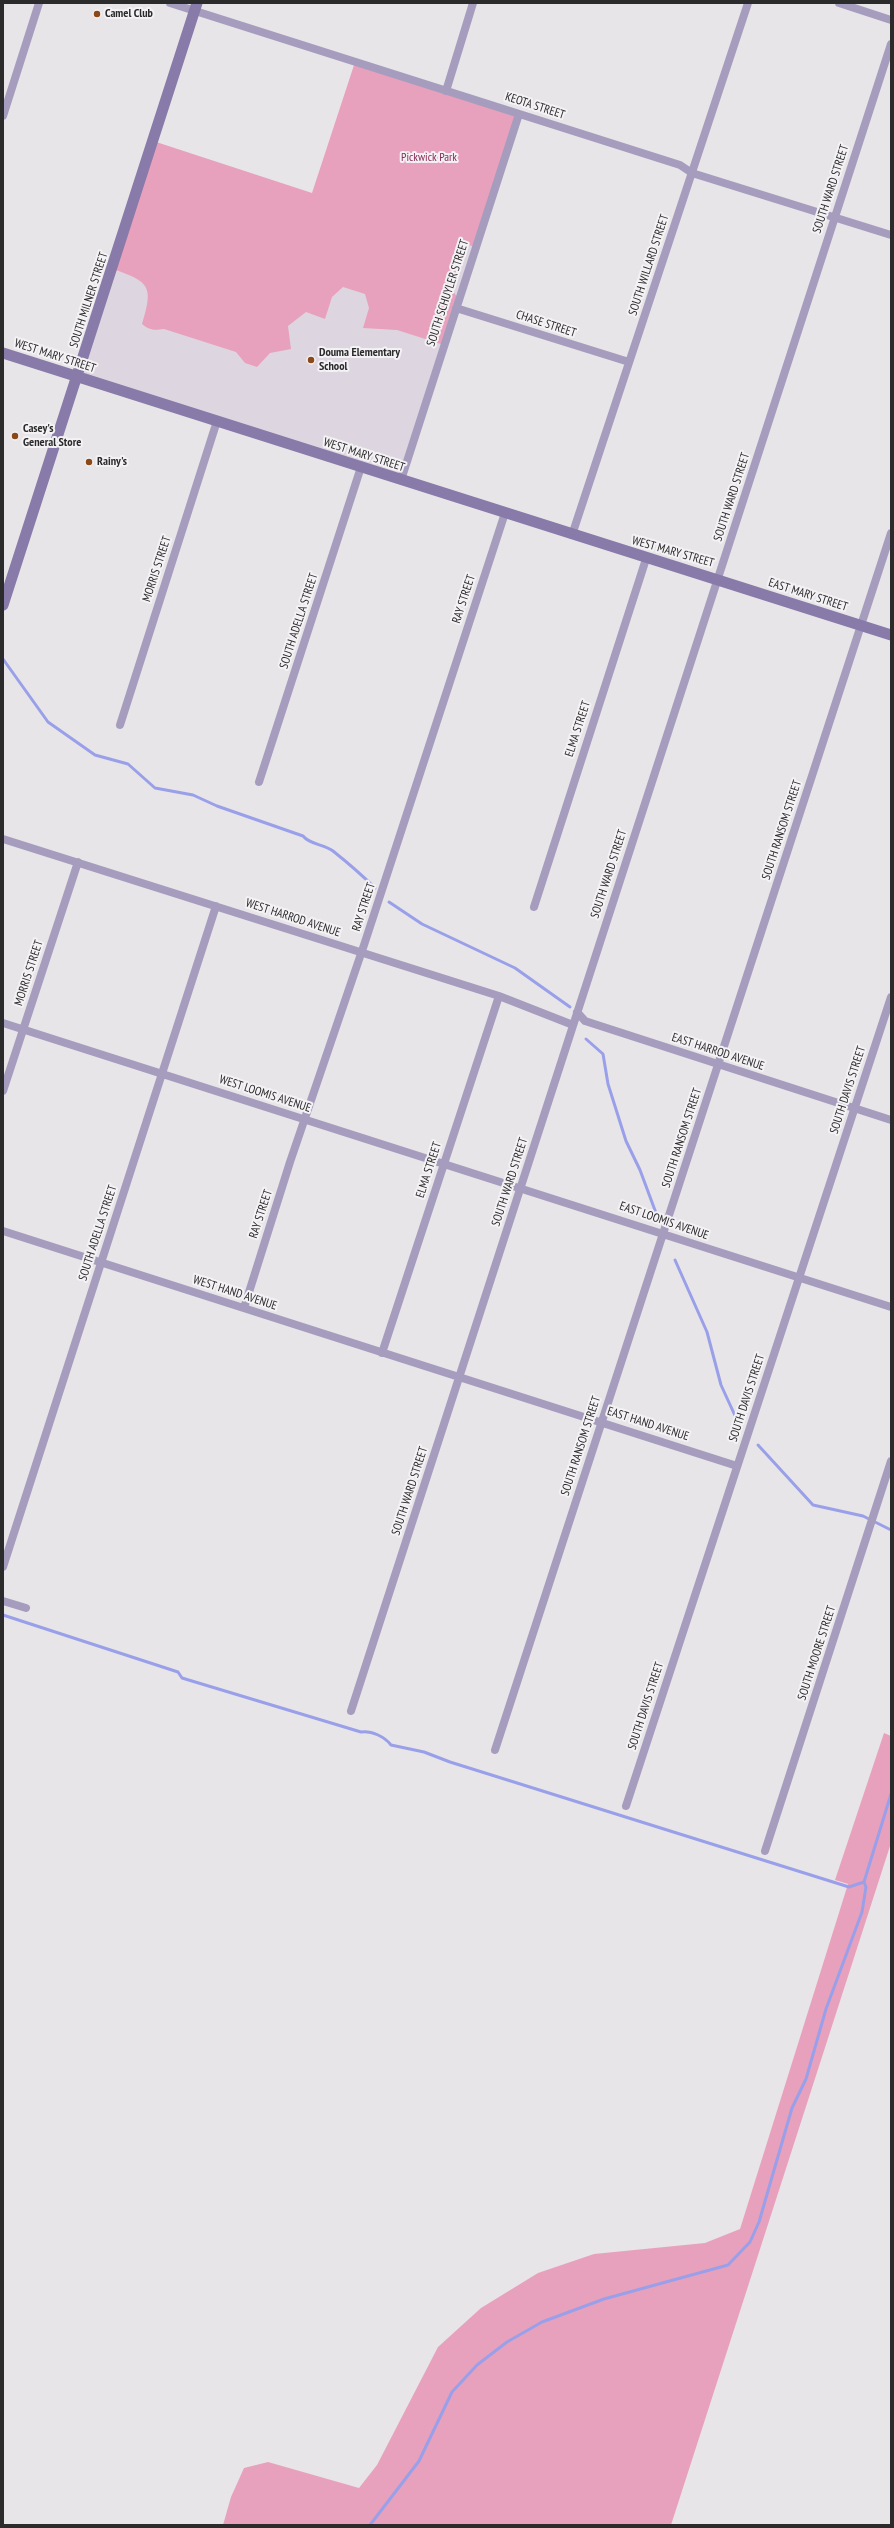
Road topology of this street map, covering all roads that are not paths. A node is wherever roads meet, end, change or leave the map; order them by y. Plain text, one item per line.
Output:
1 (40, 3) edge
2 (170, 3) edge
3 (473, 3) edge
4 (748, 3) edge
5 (839, 3) edge
6 (196, 7) edge
7 (891, 20) edge
8 (891, 44) edge
9 (446, 91) junction
10 (519, 114) junction
11 (3, 116) edge
12 (692, 173) junction
13 (835, 218) junction
14 (891, 235) edge
15 (456, 308) junction
16 (3, 353) edge
17 (629, 362) junction
18 (78, 377) junction
19 (217, 421) junction
20 (361, 467) junction
21 (400, 480) junction
22 (505, 513) junction
23 (891, 533) edge
24 (572, 535) junction
25 (646, 559) junction
26 (718, 579) junction
27 (3, 605) edge
28 (861, 625) junction
29 (891, 635) edge
30 (120, 725) dead end
31 (260, 782) dead end
32 (3, 839) edge
33 (78, 862) junction
34 (216, 906) junction
35 (534, 907) dead end
36 (359, 952) junction
37 (499, 996) junction
38 (891, 997) edge
39 (577, 1012) junction
40 (3, 1023) edge
41 (573, 1025) junction
42 (23, 1029) junction
43 (718, 1064) junction
44 (162, 1073) junction
45 (3, 1091) edge
46 (854, 1109) junction
47 (304, 1119) junction
48 (891, 1120) edge
49 (444, 1164) junction
50 (520, 1188) junction
51 (3, 1231) edge
52 (663, 1233) junction
53 (101, 1262) junction
54 (799, 1278) junction
55 (891, 1307) edge
56 (244, 1308) junction
57 (382, 1353) junction
58 (459, 1377) junction
59 (602, 1422) junction
60 (891, 1461) edge
61 (737, 1466) junction
62 (3, 1567) edge
63 (3, 1600) edge
64 (26, 1608) dead end
65 (351, 1711) dead end
66 (495, 1750) dead end
67 (626, 1806) dead end
68 (765, 1851) dead end

1 - 11 street
2 - 6 street, KEOTA STREET
3 - 9 street
4 - 12 street, SOUTH WILLARD STREET
5 - 7 street
6 - 9 street, KEOTA STREET
6 - 18 main road, SOUTH MILNER STREET
8 - 13 street, SOUTH WARD STREET
9 - 10 street, KEOTA STREET
10 - 12 street, KEOTA STREET
10 - 15 street, SOUTH SCHUYLER STREET
12 - 13 street, KEOTA STREET
12 - 17 street, SOUTH WILLARD STREET
13 - 14 street, KEOTA STREET
13 - 26 street, SOUTH WARD STREET
15 - 17 street, CHASE STREET
15 - 21 street, SOUTH SCHUYLER STREET
16 - 18 main road, WEST MARY STREET
17 - 24 street, SOUTH WILLARD STREET
18 - 19 main road, WEST MARY STREET
18 - 27 main road, SOUTH MILNER STREET
19 - 20 main road, WEST MARY STREET
19 - 30 street, MORRIS STREET
20 - 21 main road, WEST MARY STREET
20 - 31 street, SOUTH ADELLA STREET
21 - 22 main road, WEST MARY STREET
22 - 24 main road, WEST MARY STREET
22 - 36 street, RAY STREET
23 - 28 street, SOUTH RANSOM STREET
24 - 25 main road, WEST MARY STREET
25 - 26 main road, WEST MARY STREET
25 - 35 street, ELMA STREET
26 - 28 main road, EAST MARY STREET
26 - 39 street, SOUTH WARD STREET
28 - 29 main road, EAST MARY STREET
28 - 43 street, SOUTH RANSOM STREET
32 - 33 street, WEST HARROD AVENUE
33 - 34 street, WEST HARROD AVENUE
33 - 42 street, MORRIS STREET
34 - 36 street, WEST HARROD AVENUE
34 - 44 street, SOUTH ADELLA STREET
36 - 37 street, WEST HARROD AVENUE
36 - 47 street, RAY STREET
37 - 41 street, WEST HARROD AVENUE
37 - 49 street, ELMA STREET
38 - 46 street, SOUTH DAVIS STREET
39 - 41 street, SOUTH WARD STREET
39 - 43 street, EAST HARROD AVENUE
40 - 42 street, WEST LOOMIS AVENUE
41 - 50 street, SOUTH WARD STREET
42 - 44 street, WEST LOOMIS AVENUE
42 - 45 street, MORRIS STREET
43 - 46 street, EAST HARROD AVENUE
43 - 52 street, SOUTH RANSOM STREET
44 - 47 street, WEST LOOMIS AVENUE
44 - 53 street, SOUTH ADELLA STREET
46 - 48 street, EAST HARROD AVENUE
46 - 54 street, SOUTH DAVIS STREET
47 - 49 street, WEST LOOMIS AVENUE
47 - 56 street, RAY STREET
49 - 50 street, WEST LOOMIS AVENUE
49 - 57 street, ELMA STREET
50 - 52 street, EAST LOOMIS AVENUE
50 - 58 street, SOUTH WARD STREET
51 - 53 street, WEST HAND AVENUE
52 - 54 street, EAST LOOMIS AVENUE
52 - 59 street, SOUTH RANSOM STREET
53 - 56 street, WEST HAND AVENUE
53 - 62 street, SOUTH ADELLA STREET
54 - 55 street, EAST LOOMIS AVENUE
54 - 61 street, SOUTH DAVIS STREET
56 - 57 street, WEST HAND AVENUE
57 - 58 street, WEST HAND AVENUE
58 - 59 street, EAST HAND AVENUE
58 - 65 street, SOUTH WARD STREET
59 - 61 street, EAST HAND AVENUE
59 - 66 street, SOUTH RANSOM STREET
60 - 68 street, SOUTH MOORE STREET
61 - 67 street, SOUTH DAVIS STREET
63 - 64 street

